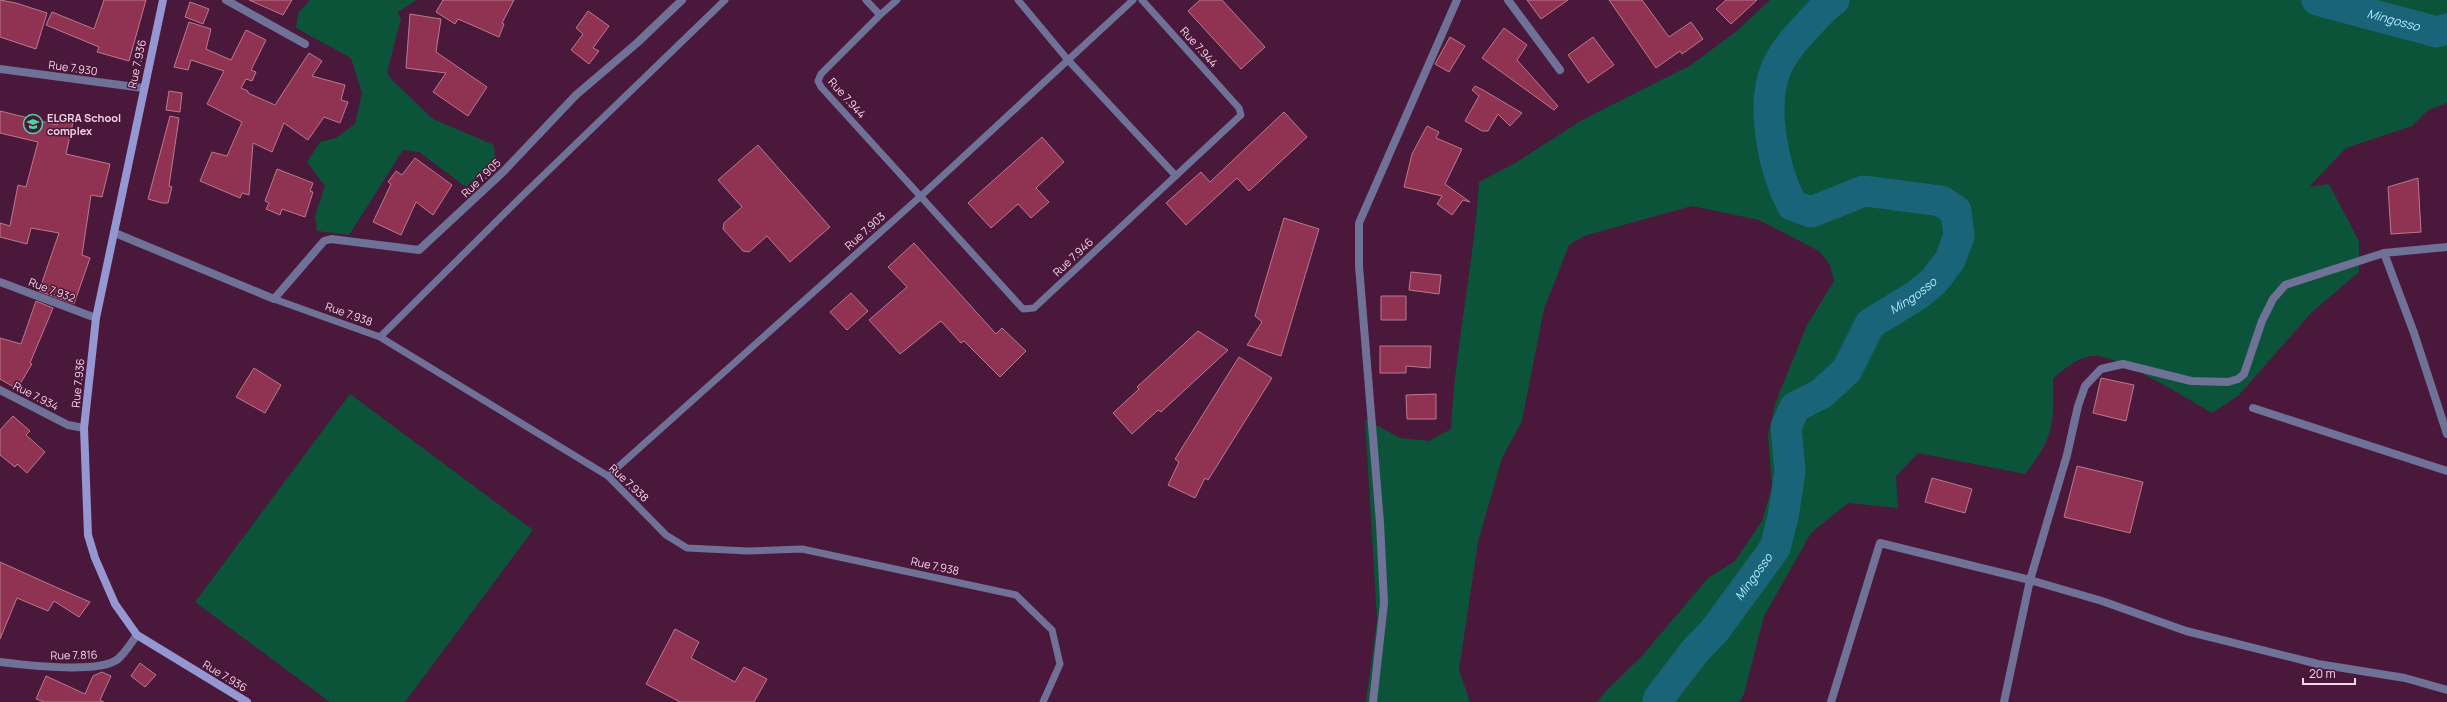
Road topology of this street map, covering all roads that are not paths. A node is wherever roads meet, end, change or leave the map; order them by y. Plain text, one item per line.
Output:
1 (163, 0) edge
2 (226, 0) edge
3 (682, 0) edge
4 (724, 0) edge
5 (866, 0) edge
6 (897, 0) edge
7 (1018, 0) edge
8 (1133, 0) edge
9 (1142, 0) edge
10 (1458, 0) edge
11 (1508, 0) edge
12 (880, 14) junction
13 (305, 44) dead end
14 (1068, 60) junction
15 (0, 69) edge
16 (1560, 70) dead end
17 (143, 88) junction
18 (1240, 108) joint
19 (1176, 176) junction
20 (922, 195) junction
21 (115, 233) junction
22 (2447, 247) edge
23 (2384, 253) junction
24 (0, 282) edge
25 (274, 298) junction
26 (96, 318) junction
27 (380, 337) junction
28 (0, 390) edge
29 (2253, 408) dead end
30 (84, 428) junction
31 (2447, 434) edge
32 (2447, 471) edge
33 (608, 476) junction
34 (2030, 580) junction
35 (137, 635) junction
36 (0, 662) edge
37 (2447, 690) edge
38 (247, 702) edge
39 (1044, 702) edge
40 (1373, 702) edge
41 (1831, 702) edge
42 (2004, 702) edge

1 - 17 street, Rue 7.936
2 - 13 street
3 - 25 street, Rue 7.905
4 - 27 lane
5 - 12 lane
6 - 12 lane, Rue 7.944
7 - 14 lane
8 - 14 lane, Rue 7.903
9 - 18 lane, Rue 7.944
10 - 40 street
11 - 16 street
12 - 20 lane, Rue 7.944
14 - 19 lane
14 - 20 lane, Rue 7.903
15 - 17 street, Rue 7.930
17 - 21 street, Rue 7.936
18 - 19 lane, Rue 7.946
19 - 20 lane, Rue 7.946
20 - 33 lane, Rue 7.903
21 - 25 street, Rue 7.938
21 - 26 street, Rue 7.936
22 - 23 street
23 - 31 street
23 - 34 street
24 - 26 street, Rue 7.932
25 - 27 lane, Rue 7.938
26 - 30 street, Rue 7.936
27 - 33 lane, Rue 7.938
28 - 30 street, Rue 7.934
29 - 32 street
30 - 35 street, Rue 7.936
33 - 39 lane, Rue 7.938
34 - 37 street
34 - 41 street
34 - 42 street
35 - 36 street, Rue 7.816
35 - 38 street, Rue 7.936

